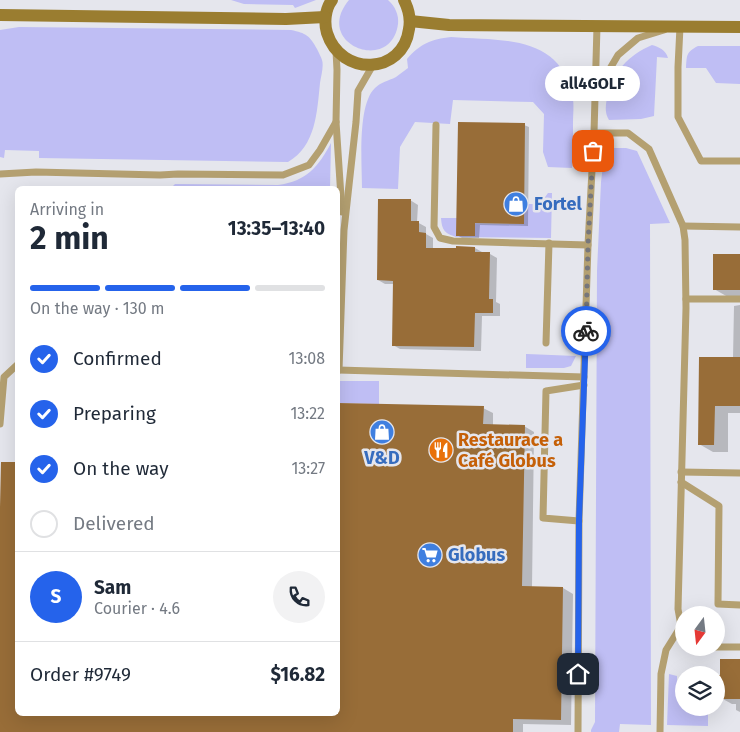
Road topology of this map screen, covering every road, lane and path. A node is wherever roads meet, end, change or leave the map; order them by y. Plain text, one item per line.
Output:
1 (332, 0) edge
2 (404, 0) edge
3 (0, 15) edge
4 (325, 17) junction
5 (410, 21) junction
6 (597, 26) junction
7 (677, 27) junction
8 (740, 27) edge
9 (336, 51) junction
10 (373, 65) junction
11 (595, 94) junction
12 (336, 122) junction
13 (436, 125) dead end
14 (594, 133) junction
15 (740, 162) edge
16 (0, 173) edge
17 (684, 226) junction
18 (740, 227) edge
19 (344, 230) junction
20 (548, 243) junction
21 (588, 245) junction
22 (686, 298) junction
23 (740, 299) edge
24 (340, 323) edge
25 (546, 343) dead end
26 (15, 367) edge
27 (340, 370) edge
28 (584, 377) junction
29 (584, 385) junction
30 (0, 424) edge
31 (681, 472) junction
32 (740, 473) edge
33 (681, 482) junction
34 (579, 521) junction
35 (740, 605) edge
36 (678, 606) edge
37 (675, 638) edge
38 (725, 646) edge
39 (740, 647) edge
40 (578, 732) edge
41 (660, 732) edge

1 - 4 main road
2 - 5 main road
3 - 4 main road
4 - 9 main road
5 - 6 main road
5 - 10 main road
6 - 7 main road
6 - 11 lane
7 - 8 main road
7 - 11 lane
7 - 15 lane
9 - 10 main road
9 - 12 lane
10 - 19 lane
11 - 14 lane
12 - 16 lane
12 - 19 lane
13 - 20 lane
14 - 17 lane
14 - 21 lane
17 - 18 lane
17 - 22 lane
19 - 24 lane
20 - 21 lane
20 - 25 lane
21 - 28 lane
22 - 23 lane
22 - 31 lane
26 - 30 lane
27 - 28 lane
28 - 29 lane
29 - 34 lane
29 - 34 lane
31 - 32 lane
31 - 33 lane
33 - 35 lane
33 - 36 lane
34 - 40 lane
37 - 41 lane
38 - 39 lane

